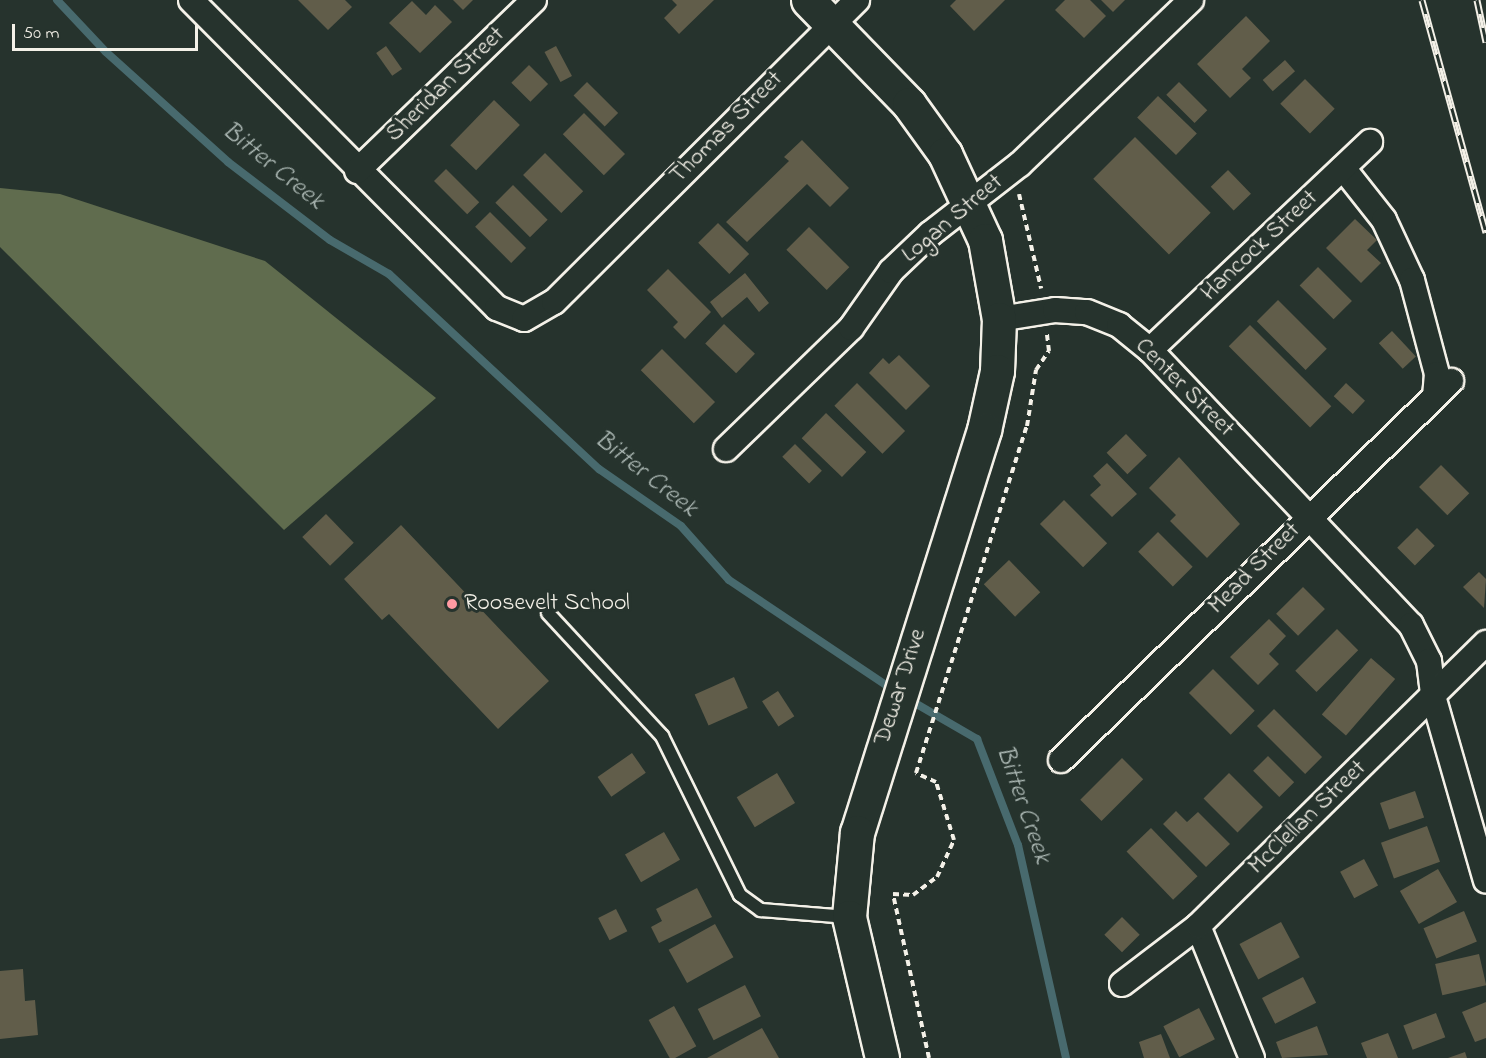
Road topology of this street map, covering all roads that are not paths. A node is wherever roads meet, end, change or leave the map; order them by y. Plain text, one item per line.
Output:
1 (534, 0) edge
2 (808, 0) edge
3 (857, 0) edge
4 (1191, 0) edge
5 (200, 3) edge
6 (832, 24) junction
7 (1370, 142) dead end
8 (1343, 168) junction
9 (357, 171) junction
10 (971, 202) junction
11 (999, 319) junction
12 (1150, 350) junction
13 (726, 449) dead end
14 (1308, 518) junction
15 (548, 613) dead end
16 (1486, 643) edge
17 (1432, 696) junction
18 (1061, 760) dead end
19 (1486, 881) edge
20 (849, 917) junction
21 (1198, 926) junction
22 (1122, 984) dead end
23 (882, 1058) edge
24 (1252, 1058) edge

1 - 9 street, Sheridan Street
2 - 6 main road
3 - 6 street, Thomas Street
4 - 10 street, Logan Street
5 - 9 street
6 - 9 street, Thomas Street
6 - 10 main road
7 - 8 street, Hancock Street
8 - 12 street, Hancock Street
8 - 14 street, Mead Street
10 - 11 main road
10 - 13 street, Logan Street
11 - 12 street, Center Street
11 - 20 main road, Dewar Drive
12 - 14 street, Center Street
14 - 17 street, Center Street
14 - 18 street, Mead Street
15 - 20 lane
16 - 17 street, McClellan Street
17 - 19 street, Center Street
17 - 21 street, McClellan Street
20 - 23 main road, Dewar Drive
21 - 22 street, McClellan Street
21 - 24 street

